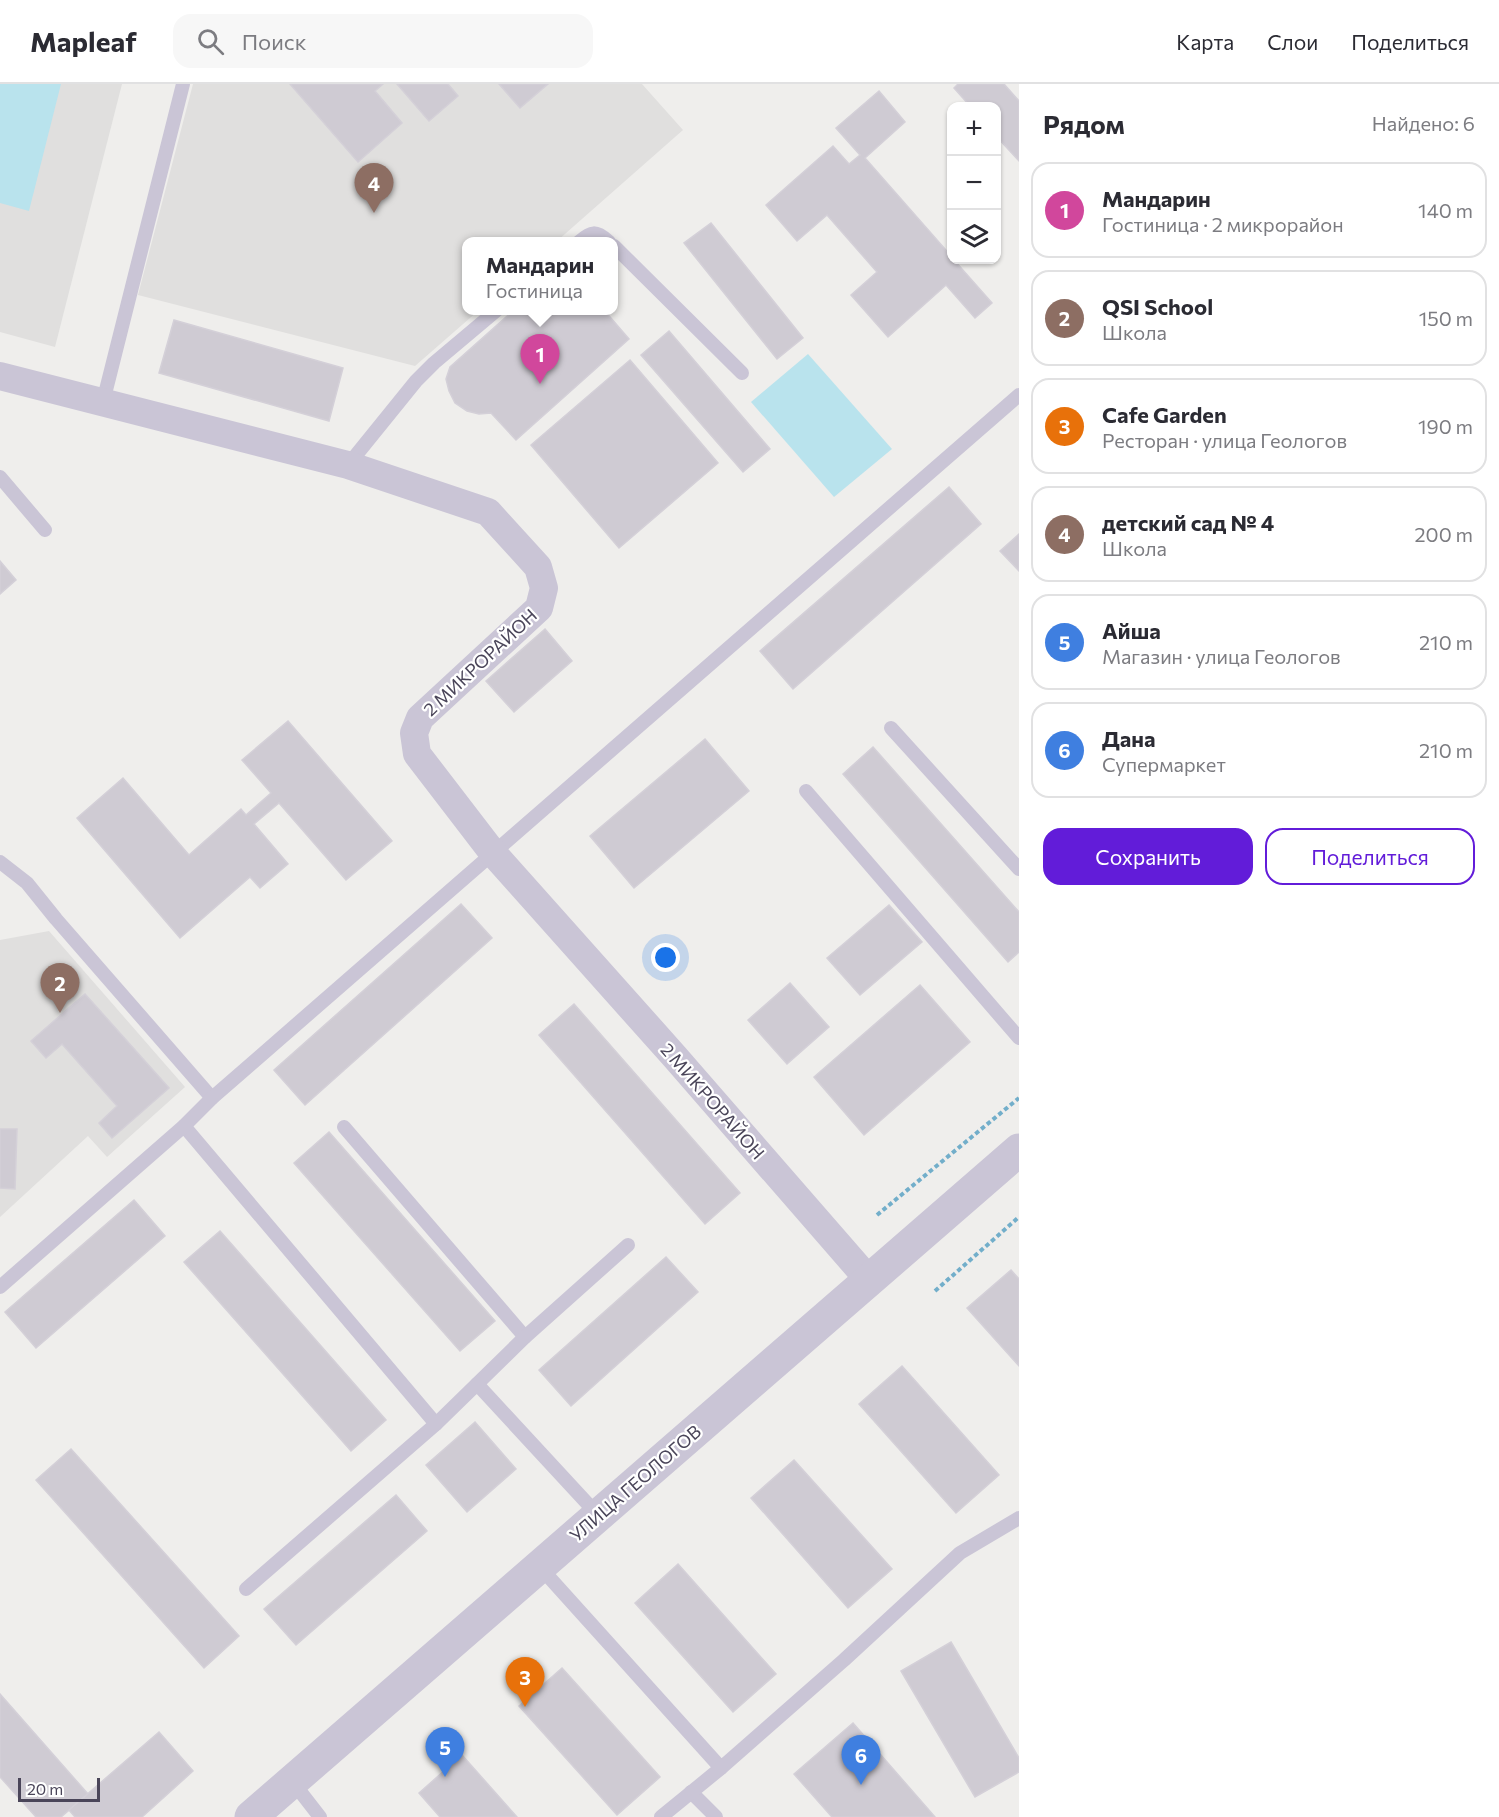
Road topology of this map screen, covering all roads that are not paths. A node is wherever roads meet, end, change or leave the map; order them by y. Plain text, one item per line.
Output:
1 (183, 84) edge
2 (584, 237) edge
3 (604, 237) edge
4 (618, 250) edge
5 (491, 315) edge
6 (742, 373) dead end
7 (0, 376) edge
8 (1018, 398) edge
9 (103, 402) junction
10 (348, 465) junction
11 (0, 477) edge
12 (45, 530) dead end
13 (891, 728) dead end
14 (806, 791) dead end
15 (492, 853) junction
16 (0, 862) edge
17 (1019, 869) edge
18 (1019, 1038) edge
19 (212, 1098) junction
20 (184, 1126) junction
21 (344, 1127) dead end
22 (1019, 1150) edge
23 (628, 1245) dead end
24 (869, 1280) junction
25 (0, 1287) edge
26 (525, 1336) junction
27 (477, 1384) junction
28 (436, 1424) junction
29 (598, 1515) junction
30 (1019, 1518) edge
31 (539, 1566) junction
32 (246, 1589) dead end
33 (721, 1767) junction
34 (292, 1781) junction
35 (691, 1792) junction
36 (251, 1817) edge
37 (320, 1817) edge
38 (661, 1817) edge
39 (716, 1817) edge

1 - 9 lane
2 - 3 lane
4 - 6 lane
5 - 10 lane
7 - 9 street, 2 МИКРОРАЙОН
8 - 15 lane
9 - 10 street, 2 МИКРОРАЙОН
10 - 15 street, 2 МИКРОРАЙОН
11 - 12 lane
13 - 17 lane
14 - 18 lane
15 - 19 lane
15 - 24 street, 2 МИКРОРАЙОН
16 - 19 lane
19 - 20 lane
20 - 25 lane
20 - 28 lane
21 - 26 lane
22 - 24 street, УЛИЦА ГЕОЛОГОВ
23 - 26 lane
24 - 29 street, УЛИЦА ГЕОЛОГОВ
26 - 27 lane
27 - 28 lane
27 - 29 lane
28 - 32 lane
29 - 31 street, УЛИЦА ГЕОЛОГОВ
30 - 33 lane
31 - 33 lane
31 - 34 street, УЛИЦА ГЕОЛОГОВ
33 - 35 lane
34 - 36 street, УЛИЦА ГЕОЛОГОВ
34 - 37 lane
35 - 38 lane
35 - 39 lane

